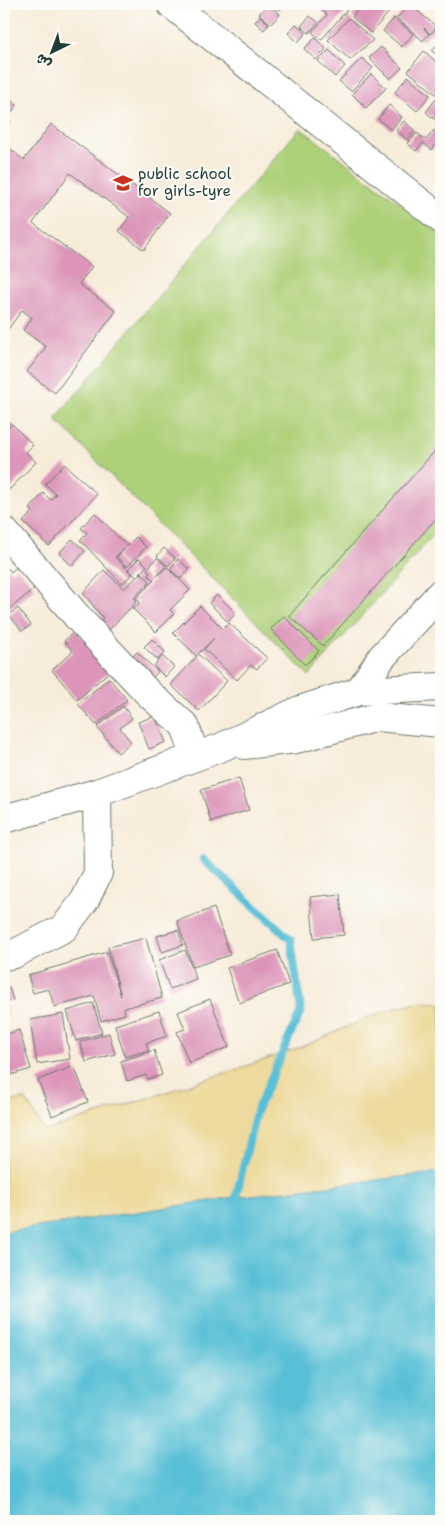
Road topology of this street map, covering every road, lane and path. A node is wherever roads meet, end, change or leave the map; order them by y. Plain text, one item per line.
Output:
1 (171, 4) edge
2 (441, 219) edge
3 (4, 531) edge
4 (441, 593) edge
5 (441, 687) edge
6 (359, 691) junction
7 (441, 723) edge
8 (222, 747) junction
9 (195, 756) junction
10 (97, 793) junction
11 (4, 819) edge
12 (4, 956) edge

1 - 2 main road
3 - 9 main road
4 - 6 main road
5 - 6 main road
6 - 8 main road
7 - 8 main road
8 - 9 main road
9 - 10 main road
10 - 11 main road
10 - 12 main road

